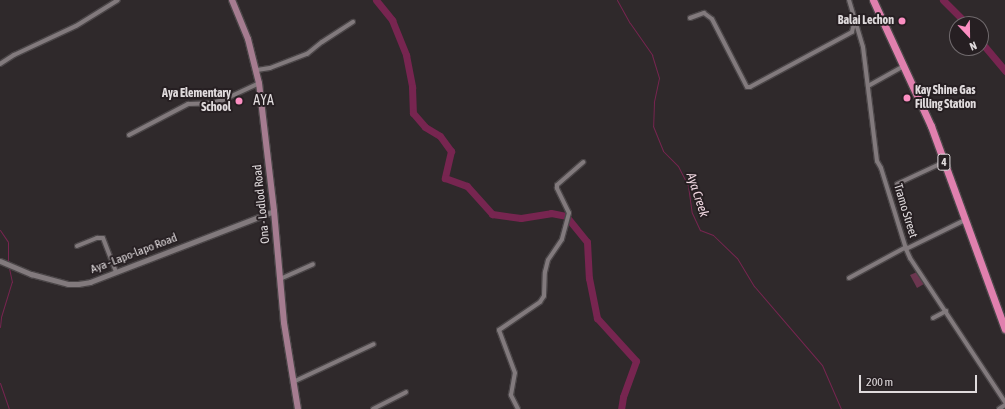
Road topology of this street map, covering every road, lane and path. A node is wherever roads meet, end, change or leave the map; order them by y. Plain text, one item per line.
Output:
1 (118, 0) edge
2 (232, 0) edge
3 (850, 0) edge
4 (873, 0) edge
5 (855, 16) junction
6 (690, 18) dead end
7 (353, 22) dead end
8 (0, 64) edge
9 (904, 65) junction
10 (257, 70) junction
11 (259, 83) junction
12 (868, 86) junction
13 (129, 135) dead end
14 (583, 162) dead end
15 (944, 162) junction
16 (897, 184) dead end
17 (274, 211) junction
18 (965, 220) junction
19 (78, 246) dead end
20 (906, 248) junction
21 (0, 261) edge
22 (313, 264) dead end
23 (116, 272) junction
24 (849, 278) dead end
25 (280, 279) junction
26 (946, 311) junction
27 (933, 318) dead end
28 (1005, 329) edge
29 (374, 344) dead end
30 (293, 382) junction
31 (406, 392) dead end
32 (1005, 404) edge
33 (298, 409) edge
34 (373, 409) edge
35 (518, 409) edge
36 (999, 409) edge

1 - 8 street
2 - 10 main road, Ona - Lodlod Road
3 - 5 street, Tramo Street
4 - 9 highway, 4
5 - 6 street
5 - 12 street, Tramo Street
7 - 10 street
9 - 12 street
9 - 15 highway, 4
10 - 11 main road, Ona - Lodlod Road
11 - 13 street
11 - 17 main road, Ona - Lodlod Road
12 - 20 street, Tramo Street
14 - 35 street
15 - 16 street
15 - 18 highway, 4
17 - 23 street, Aya - Lapo-lapo Road
17 - 25 main road, Ona - Lodlod Road
18 - 20 street
18 - 28 highway, 4
19 - 23 street
20 - 24 street
20 - 26 street, Tramo Street
21 - 23 street, Aya - Lapo-lapo Road
22 - 25 street
25 - 30 main road, Ona - Lodlod Road
26 - 27 street
26 - 32 street, Tramo Street
29 - 30 street
30 - 33 main road, Ona - Lodlod Road
31 - 34 street
32 - 36 street

